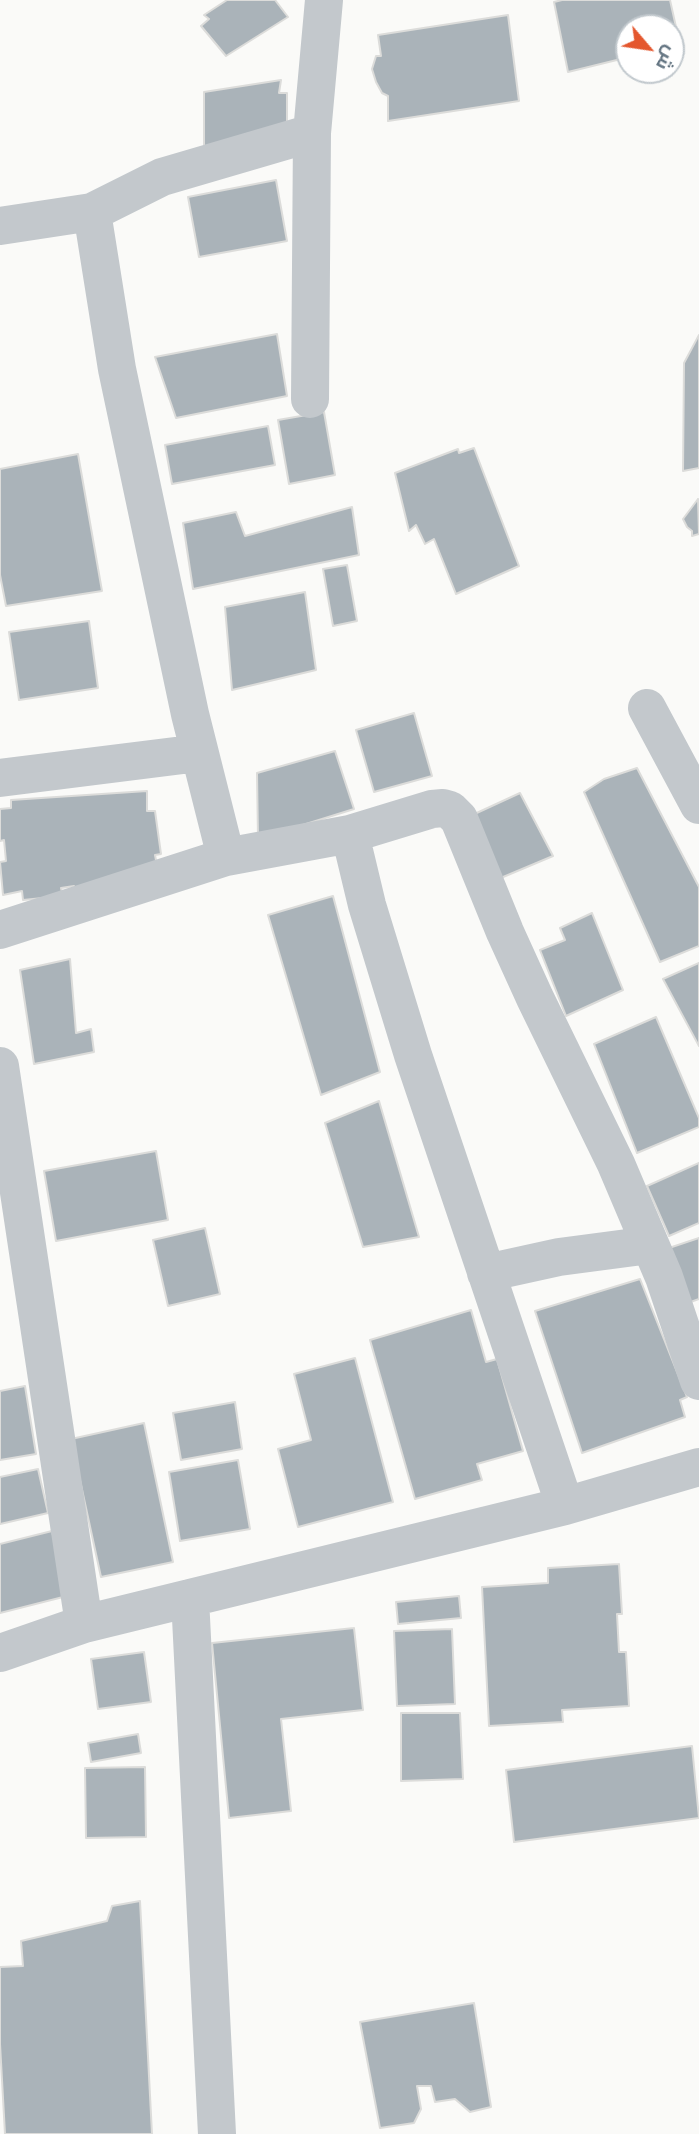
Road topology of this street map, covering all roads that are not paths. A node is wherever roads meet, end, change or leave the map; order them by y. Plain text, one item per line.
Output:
1 (324, 0) edge
2 (312, 133) junction
3 (92, 212) junction
4 (0, 226) edge
5 (310, 399) dead end
6 (648, 708) dead end
7 (199, 753) junction
8 (0, 778) edge
9 (699, 805) edge
10 (349, 834) junction
11 (226, 858) junction
12 (0, 930) edge
13 (0, 1066) edge
14 (650, 1245) junction
15 (486, 1273) junction
16 (699, 1381) edge
17 (699, 1467) edge
18 (565, 1506) junction
19 (190, 1598) junction
20 (84, 1624) junction
21 (0, 1653) edge
22 (217, 2134) edge

1 - 2 street
2 - 3 street
2 - 5 street
3 - 4 street
3 - 7 street
6 - 9 street
7 - 8 street
7 - 11 street
10 - 11 street
10 - 14 street
10 - 15 street
11 - 12 street
13 - 20 street
14 - 15 street
14 - 16 street
15 - 18 street
17 - 18 street
18 - 19 street
19 - 20 street
19 - 22 street
20 - 21 street

